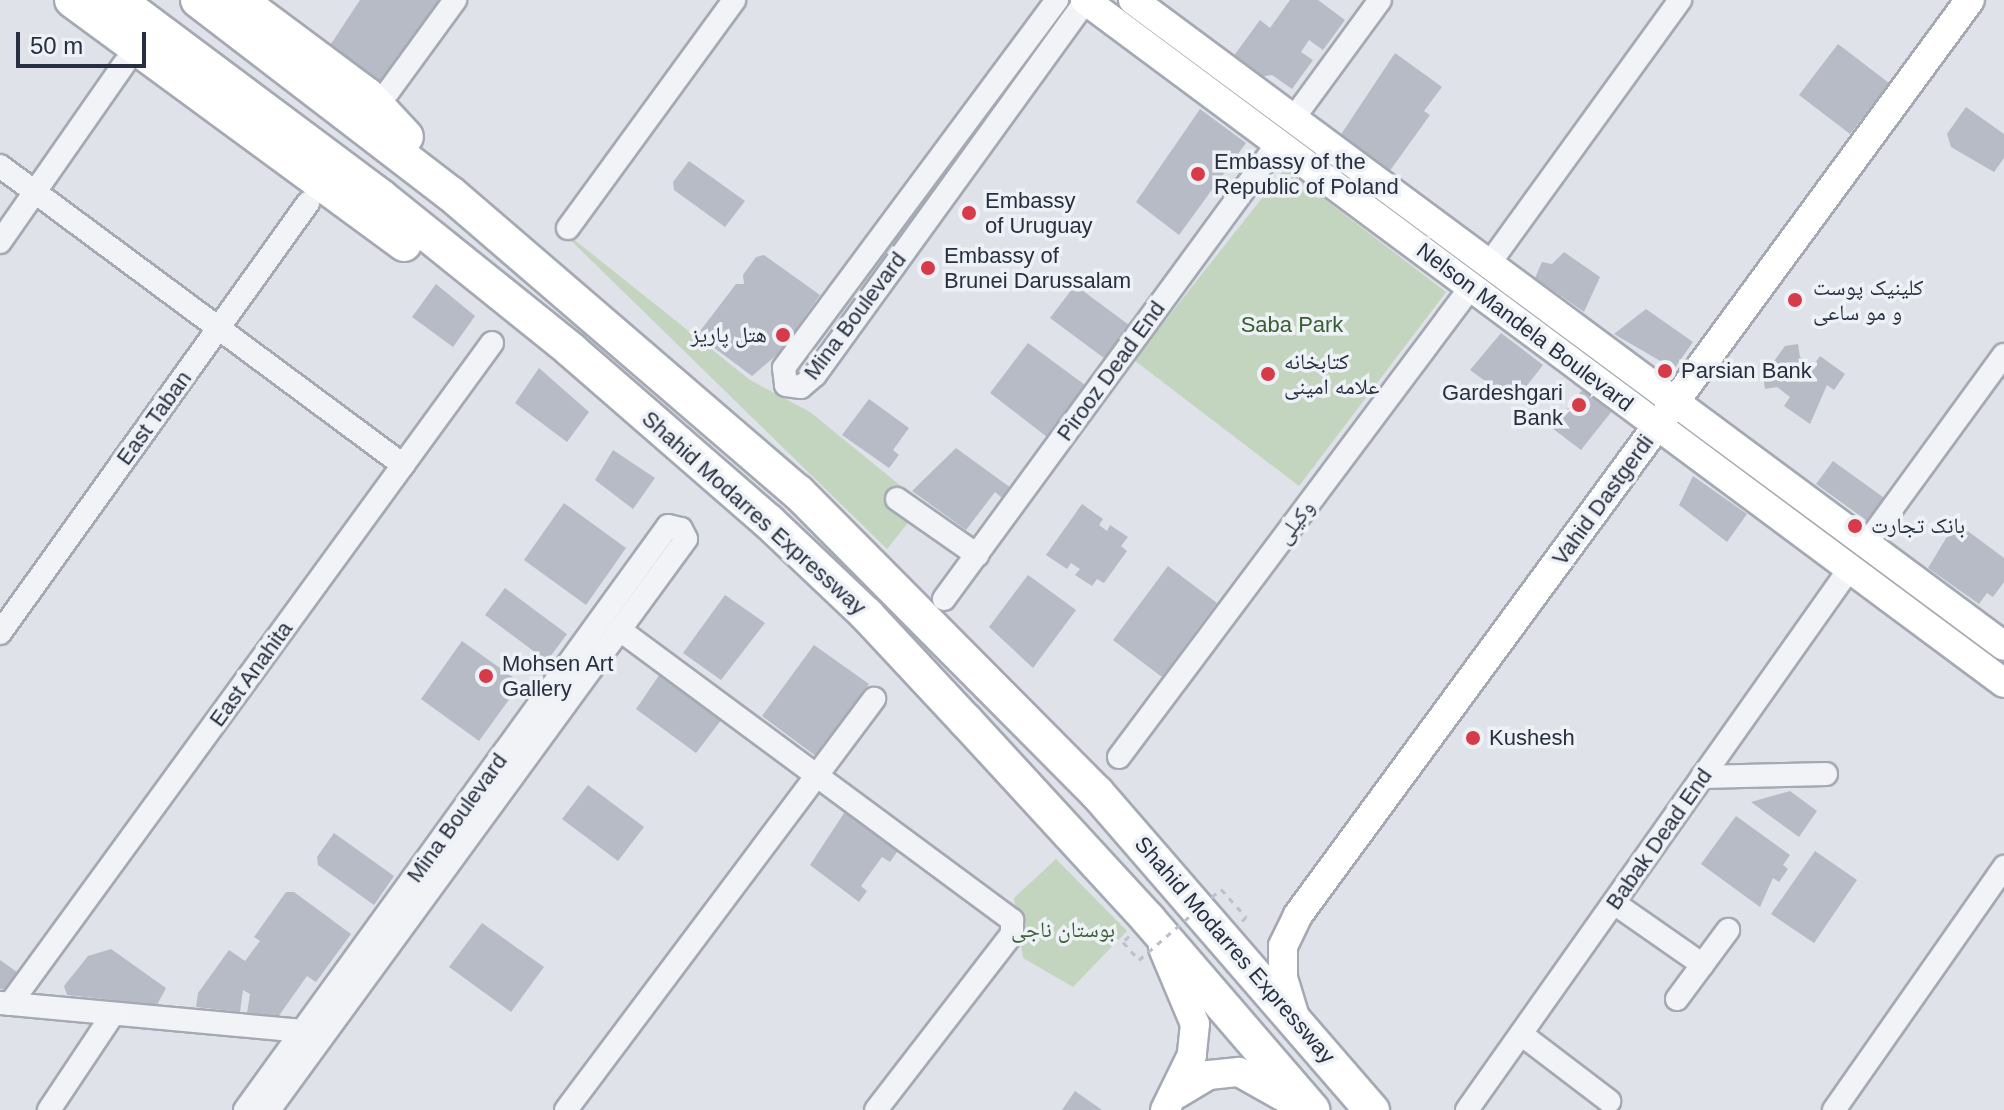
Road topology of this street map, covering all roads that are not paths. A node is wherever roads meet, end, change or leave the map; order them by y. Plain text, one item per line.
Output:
1 (72, 0) edge
2 (118, 0) edge
3 (198, 0) edge
4 (239, 0) edge
5 (455, 0) edge
6 (734, 0) edge
7 (1133, 0) edge
8 (1380, 0) edge
9 (1680, 0) edge
10 (1970, 0) edge
11 (1054, 4) edge
12 (1080, 8) edge
13 (1207, 55) junction
14 (124, 64) dead end
15 (1190, 78) junction
16 (388, 92) dead end
17 (1293, 119) junction
18 (1278, 143) junction
19 (0, 166) edge
20 (35, 192) junction
21 (451, 194) junction
22 (308, 203) dead end
23 (568, 228) dead end
24 (0, 242) edge
25 (1489, 264) junction
26 (1471, 287) junction
27 (218, 328) junction
28 (492, 343) dead end
29 (571, 350) junction
30 (2004, 355) edge
31 (1675, 402) junction
32 (1658, 426) junction
33 (403, 465) junction
34 (897, 499) dead end
35 (1866, 544) junction
36 (977, 555) junction
37 (1850, 568) junction
38 (944, 599) dead end
39 (620, 630) junction
40 (0, 633) edge
41 (2004, 646) edge
42 (2004, 683) edge
43 (874, 699) dead end
44 (1119, 757) dead end
45 (1826, 774) dead end
46 (816, 775) junction
47 (1702, 777) junction
48 (2004, 867) edge
49 (1614, 903) junction
50 (1148, 919) junction
51 (1728, 930) dead end
52 (1703, 965) junction
53 (1677, 999) dead end
54 (5, 1004) edge
55 (113, 1014) junction
56 (1294, 1014) junction
57 (303, 1031) junction
58 (1521, 1034) junction
59 (1609, 1101) dead end
60 (1171, 1102) edge
61 (1473, 1108) edge
62 (49, 1110) edge
63 (245, 1110) edge
64 (269, 1110) edge
65 (566, 1110) edge
66 (876, 1110) edge
67 (1305, 1110) edge
68 (1312, 1110) edge
69 (1372, 1110) edge
70 (1834, 1110) edge

1 - 29 highway
2 - 29 highway, Shahid Modarres Expressway
3 - 21 highway, Shahid Modarres Expressway
4 - 21 highway
5 - 16 street
6 - 23 street
7 - 13 main road, Nelson Mandela Boulevard
8 - 17 street
9 - 25 street
10 - 31 main road, Vahid Dastgerdi
11 - 12 street
11 - 12 street, Mina Boulevard
12 - 15 main road, Nelson Mandela Boulevard
13 - 15 main road
13 - 17 main road, Nelson Mandela Boulevard
14 - 20 street
15 - 18 main road, Nelson Mandela Boulevard
17 - 25 main road, Nelson Mandela Boulevard
18 - 26 main road, Nelson Mandela Boulevard
18 - 36 street, Pirooz Dead End
19 - 20 street
20 - 24 street
20 - 27 street
21 - 56 highway, Shahid Modarres Expressway
22 - 27 street, East Taban
25 - 31 main road, Nelson Mandela Boulevard
26 - 32 main road, Nelson Mandela Boulevard
26 - 44 street, وكيلی
27 - 33 street
27 - 40 street, East Taban
28 - 33 street, East Anahita
29 - 50 highway, Shahid Modarres Expressway
30 - 35 street
31 - 32 main road, Vahid Dastgerdi
31 - 35 main road, Nelson Mandela Boulevard
32 - 37 main road, Nelson Mandela Boulevard
32 - 56 main road, Vahid Dastgerdi
33 - 54 street, East Anahita
34 - 36 street
35 - 41 main road, Nelson Mandela Boulevard
36 - 38 street, Pirooz Dead End
37 - 42 main road, Nelson Mandela Boulevard
37 - 47 street, Babak Dead End
39 - 46 street
39 - 57 street, Mina Boulevard
39 - 64 street, Mina Boulevard
43 - 46 street
45 - 47 street
46 - 65 street
46 - 66 street
47 - 49 street, Babak Dead End
48 - 70 street
49 - 52 street
49 - 58 street, Babak Dead End
50 - 60 main road
50 - 68 highway, Shahid Modarres Expressway
51 - 52 street
52 - 53 street
54 - 55 street
55 - 57 street
55 - 62 street
56 - 69 highway, Shahid Modarres Expressway
57 - 63 street, Mina Boulevard
58 - 59 street
58 - 61 street, Babak Dead End
60 - 67 main road

